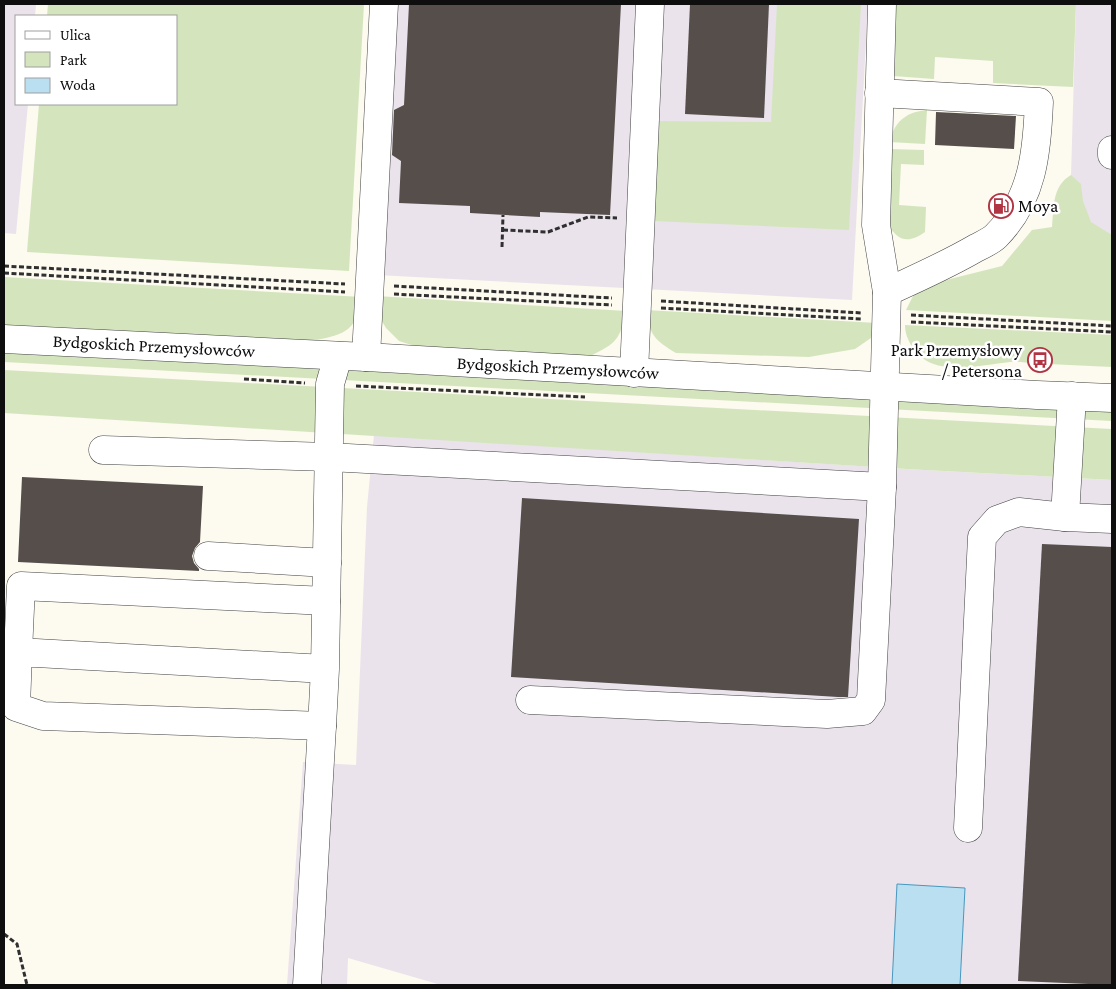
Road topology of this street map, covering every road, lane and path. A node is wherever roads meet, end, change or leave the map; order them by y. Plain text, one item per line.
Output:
1 (384, 4) edge
2 (650, 4) edge
3 (882, 4) edge
4 (879, 93) junction
5 (1112, 150) edge
6 (1112, 155) edge
7 (503, 215) dead end
8 (640, 219) junction
9 (503, 230) junction
10 (502, 248) dead end
11 (4, 266) edge
12 (4, 273) edge
13 (369, 289) junction
14 (637, 303) junction
15 (886, 309) junction
16 (1112, 326) edge
17 (1112, 332) edge
18 (4, 339) edge
19 (338, 356) junction
20 (366, 357) junction
21 (634, 373) junction
22 (241, 379) dead end
23 (330, 384) junction
24 (885, 386) junction
25 (1072, 396) junction
26 (592, 398) dead end
27 (1112, 398) edge
28 (103, 450) dead end
29 (329, 457) junction
30 (882, 487) junction
31 (1065, 517) junction
32 (1112, 519) edge
33 (208, 556) dead end
34 (327, 563) junction
35 (326, 601) junction
36 (18, 652) junction
37 (324, 669) junction
38 (530, 700) dead end
39 (322, 726) junction
40 (968, 828) dead end
41 (4, 934) edge
42 (27, 985) edge
43 (307, 985) edge

1 - 13 street
2 - 8 street
3 - 4 street
4 - 15 street
4 - 15 street
5 - 6 street
7 - 9 path
8 - 9 path
8 - 14 street
9 - 10 path
11 - 13 path
12 - 13 path
13 - 14 path
13 - 14 path
13 - 20 street
14 - 15 path
14 - 15 path
14 - 21 street
15 - 16 path
15 - 17 path
15 - 24 street
18 - 19 street, Bydgoskich Przemysłowców
19 - 20 street, Bydgoskich Przemysłowców
19 - 23 street
20 - 21 street, Bydgoskich Przemysłowców
21 - 24 street, Bydgoskich Przemysłowców
22 - 23 path
23 - 26 path
23 - 29 street
24 - 25 street, Bydgoskich Przemysłowców
24 - 30 street
25 - 27 street, Bydgoskich Przemysłowców
25 - 31 street
28 - 29 street
29 - 30 street
29 - 34 street
30 - 38 street
31 - 32 street
31 - 40 street
33 - 34 street
34 - 35 street
35 - 36 street
35 - 37 street
36 - 37 street
36 - 39 street
37 - 39 street
39 - 43 street
41 - 42 path

